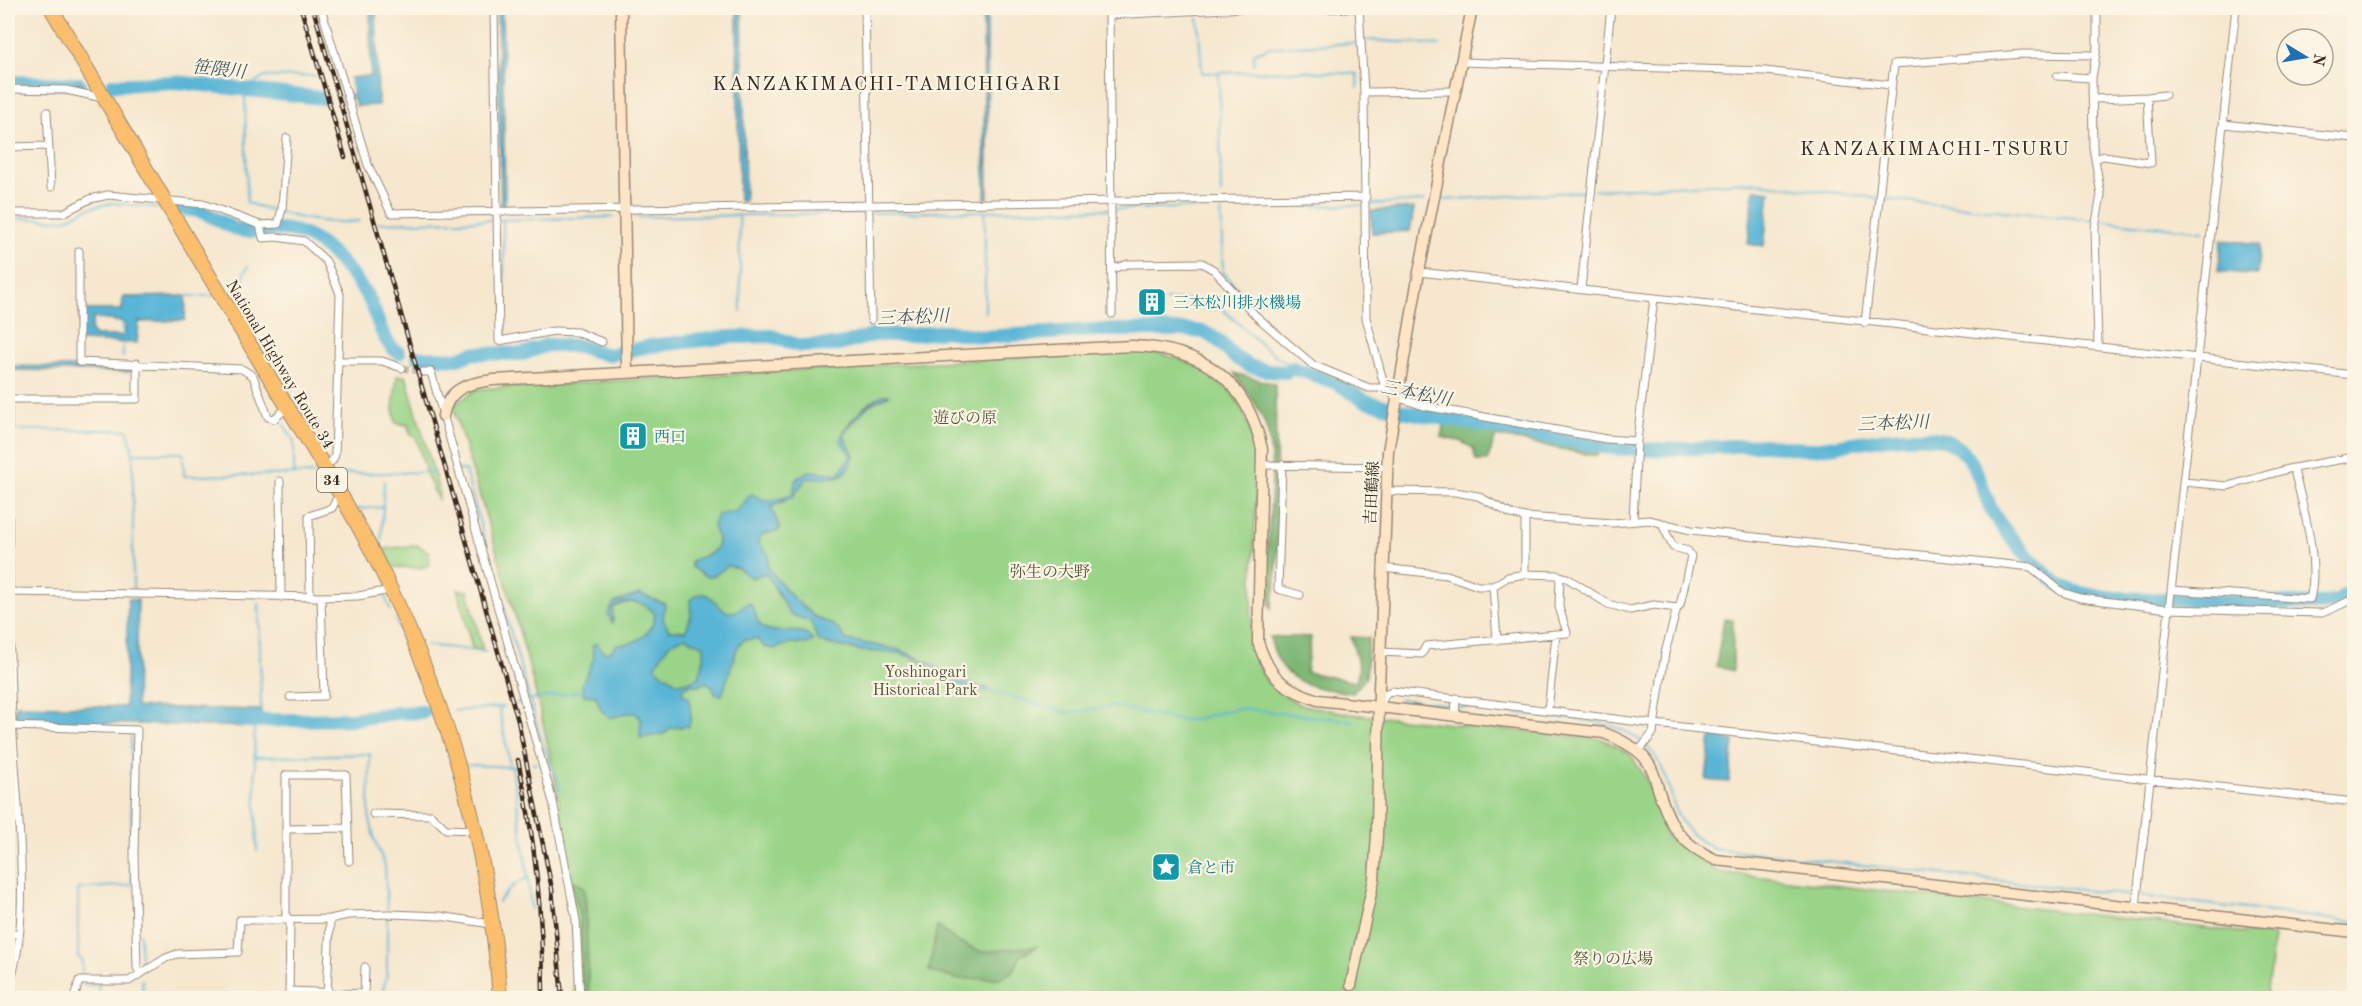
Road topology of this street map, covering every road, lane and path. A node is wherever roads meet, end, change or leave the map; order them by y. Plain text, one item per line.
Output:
1 (51, 8) edge
2 (321, 8) edge
3 (494, 8) edge
4 (621, 8) edge
5 (865, 8) edge
6 (1246, 8) edge
7 (1281, 8) edge
8 (1354, 8) edge
9 (1359, 8) edge
10 (1472, 8) edge
11 (1611, 8) edge
12 (2097, 8) edge
13 (2236, 8) edge
14 (1109, 11) edge
15 (2095, 55) junction
16 (1461, 62) junction
17 (1604, 68) junction
18 (2057, 76) dead end
19 (2092, 78) junction
20 (1891, 85) junction
21 (8, 88) edge
22 (1455, 91) junction
23 (1364, 92) junction
24 (2165, 95) dead end
25 (2146, 97) junction
26 (104, 98) junction
27 (2094, 99) junction
28 (47, 112) dead end
29 (2224, 123) junction
30 (287, 138) dead end
31 (2355, 138) edge
32 (48, 146) junction
33 (8, 147) edge
34 (2097, 158) junction
35 (51, 187) dead end
36 (164, 199) junction
37 (1366, 199) junction
38 (1111, 206) junction
39 (625, 208) junction
40 (867, 211) junction
41 (8, 213) edge
42 (497, 217) junction
43 (260, 225) junction
44 (79, 251) dead end
45 (1112, 269) junction
46 (1419, 272) junction
47 (1581, 289) junction
48 (1654, 298) junction
49 (1112, 314) dead end
50 (871, 320) dead end
51 (1864, 322) junction
52 (602, 342) dead end
53 (2098, 346) junction
54 (2196, 359) junction
55 (337, 361) junction
56 (137, 363) junction
57 (627, 367) junction
58 (402, 368) tunnel mouth
59 (423, 372) dead end
60 (2355, 375) edge
61 (1385, 388) junction
62 (8, 389) edge
63 (1396, 397) junction
64 (8, 399) edge
65 (287, 408) junction
66 (443, 416) junction
67 (8, 429) edge
68 (1637, 441) junction
69 (2355, 457) edge
70 (8, 463) edge
71 (1262, 465) junction
72 (1282, 465) junction
73 (323, 467) junction
74 (1387, 467) junction
75 (2294, 470) junction
76 (280, 481) dead end
77 (2183, 482) junction
78 (1385, 491) junction
79 (339, 494) junction
80 (1525, 517) junction
81 (1633, 520) junction
82 (1662, 524) junction
83 (1382, 568) junction
84 (1525, 574) junction
85 (1560, 576) junction
86 (1493, 586) junction
87 (392, 590) junction
88 (2171, 590) junction
89 (10, 592) junction
90 (1300, 595) dead end
91 (280, 597) junction
92 (309, 597) junction
93 (321, 597) junction
94 (2355, 599) edge
95 (1677, 608) junction
96 (2168, 609) junction
97 (1556, 635) junction
98 (1497, 640) junction
99 (1380, 652) junction
100 (290, 697) dead end
101 (1456, 698) junction
102 (1380, 707) junction
103 (1548, 710) junction
104 (1455, 716) junction
105 (1655, 724) junction
106 (10, 726) edge
107 (1639, 751) junction
108 (2149, 778) junction
109 (2355, 802) edge
110 (373, 814) dead end
111 (348, 828) junction
112 (286, 829) junction
113 (475, 830) junction
114 (349, 861) dead end
115 (2136, 906) junction
116 (288, 919) junction
117 (330, 919) junction
118 (492, 924) junction
119 (2355, 932) edge
120 (8, 934) edge
121 (19, 934) junction
122 (366, 968) dead end
123 (141, 974) junction
124 (1351, 985) tunnel mouth
125 (8, 986) edge
126 (289, 995) edge
127 (328, 995) edge
128 (74, 999) edge
129 (500, 999) edge
130 (580, 999) edge

1 - 26 highway, National Highway Route 34 / 34
2 - 42 street
3 - 42 street
4 - 39 street
5 - 40 street
6 - 14 street
7 - 8 street
9 - 23 street
10 - 16 street, 吉田鶴線
11 - 17 street
12 - 15 street
13 - 29 street
14 - 38 street
15 - 19 street
15 - 20 street
16 - 17 street
16 - 22 street, 吉田鶴線
17 - 20 street
17 - 47 street
18 - 19 street
19 - 27 street
20 - 51 street
21 - 26 street
22 - 23 street
22 - 46 street, 吉田鶴線
23 - 37 street
24 - 25 street
25 - 27 street
25 - 34 street
26 - 36 highway, National Highway Route 34 / 34
27 - 34 street
28 - 32 street
29 - 31 street
29 - 54 street
30 - 43 street
32 - 33 street
32 - 35 street
34 - 53 street
36 - 41 street
36 - 43 street
36 - 65 highway, National Highway Route 34 / 34
37 - 38 street
37 - 61 street
38 - 40 street
38 - 45 street
39 - 40 street
39 - 42 street
39 - 57 street
40 - 50 street
42 - 52 street
43 - 55 street
44 - 56 street
45 - 49 street
45 - 61 street
46 - 47 street
46 - 63 street, 吉田鶴線
47 - 48 street
48 - 51 street
48 - 68 street
51 - 53 street
53 - 54 street
54 - 60 street
54 - 77 street
55 - 58 street
55 - 73 street
56 - 64 street
56 - 65 street
57 - 66 street
57 - 71 street
59 - 66 street
61 - 63 street
62 - 64 street
63 - 68 street
63 - 74 street, 吉田鶴線
64 - 67 street
65 - 73 highway, National Highway Route 34 / 34
66 - 130 street
68 - 81 street
69 - 75 street
70 - 89 street
71 - 72 street
71 - 102 street
72 - 74 street
72 - 90 street
73 - 79 highway, National Highway Route 34 / 34
74 - 78 street, 吉田鶴線
75 - 77 street
75 - 88 street
76 - 91 street
77 - 88 street
78 - 80 street
78 - 83 street, 吉田鶴線
79 - 87 highway, National Highway Route 34 / 34
79 - 92 street
80 - 81 street
80 - 84 street
81 - 82 street
82 - 95 street
82 - 96 street
83 - 86 street
83 - 99 street, 吉田鶴線
84 - 85 street
84 - 86 street
85 - 95 street
85 - 97 street
86 - 98 street
87 - 93 street
87 - 113 highway, National Highway Route 34 / 34
88 - 96 street
89 - 91 street
89 - 106 street
91 - 92 street
92 - 93 street
93 - 100 street
94 - 96 street
95 - 105 street
96 - 108 street
97 - 98 street
97 - 103 street
98 - 99 street
99 - 102 street, 吉田鶴線
101 - 102 street
101 - 103 street
101 - 104 street
102 - 104 street
102 - 124 street, 吉田鶴線
103 - 105 street
104 - 107 street
105 - 107 street
105 - 108 street
106 - 121 street
106 - 123 street
107 - 115 street
108 - 109 street
108 - 115 street
110 - 113 street
111 - 112 street
111 - 112 street
111 - 114 street
112 - 116 street
113 - 118 highway, National Highway Route 34 / 34
115 - 119 street
116 - 117 street
116 - 123 street
116 - 126 street
117 - 118 street
117 - 127 street
118 - 129 highway, National Highway Route 34 / 34
120 - 121 street
121 - 125 street
122 - 127 street
123 - 128 street
126 - 127 street

